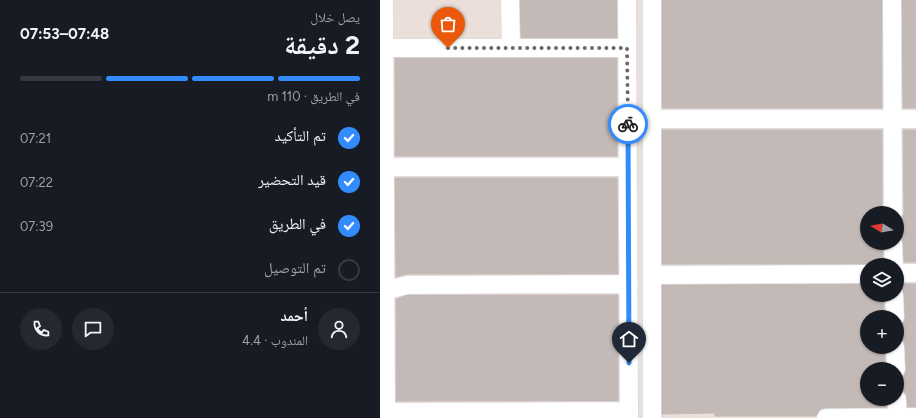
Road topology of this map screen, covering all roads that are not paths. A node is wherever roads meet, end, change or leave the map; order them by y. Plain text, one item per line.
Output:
1 (384, 0) edge
2 (510, 0) edge
3 (627, 0) edge
4 (652, 0) edge
5 (892, 0) edge
6 (384, 48) junction
7 (511, 48) junction
8 (627, 48) junction
9 (651, 119) junction
10 (892, 119) junction
11 (916, 119) edge
12 (385, 167) junction
13 (628, 167) junction
14 (893, 206) edge
15 (904, 273) edge
16 (916, 273) edge
17 (860, 274) edge
18 (652, 275) junction
19 (628, 284) junction
20 (383, 292) edge
21 (383, 384) edge
22 (897, 406) edge
23 (384, 414) edge
24 (629, 415) edge
25 (652, 418) edge
26 (826, 418) edge
27 (897, 418) edge
28 (916, 418) edge

1 - 6 street
2 - 7 street
3 - 8 street
4 - 9 street
5 - 10 street
6 - 7 street
6 - 12 street
7 - 8 street
8 - 13 street
9 - 10 street
9 - 18 street
10 - 11 street
10 - 14 street
12 - 13 street
12 - 20 street
13 - 19 street
15 - 16 street
17 - 18 street
18 - 25 street
19 - 20 street
19 - 24 street
20 - 21 street
21 - 23 street
22 - 27 street
23 - 24 street
26 - 27 street
27 - 28 street

